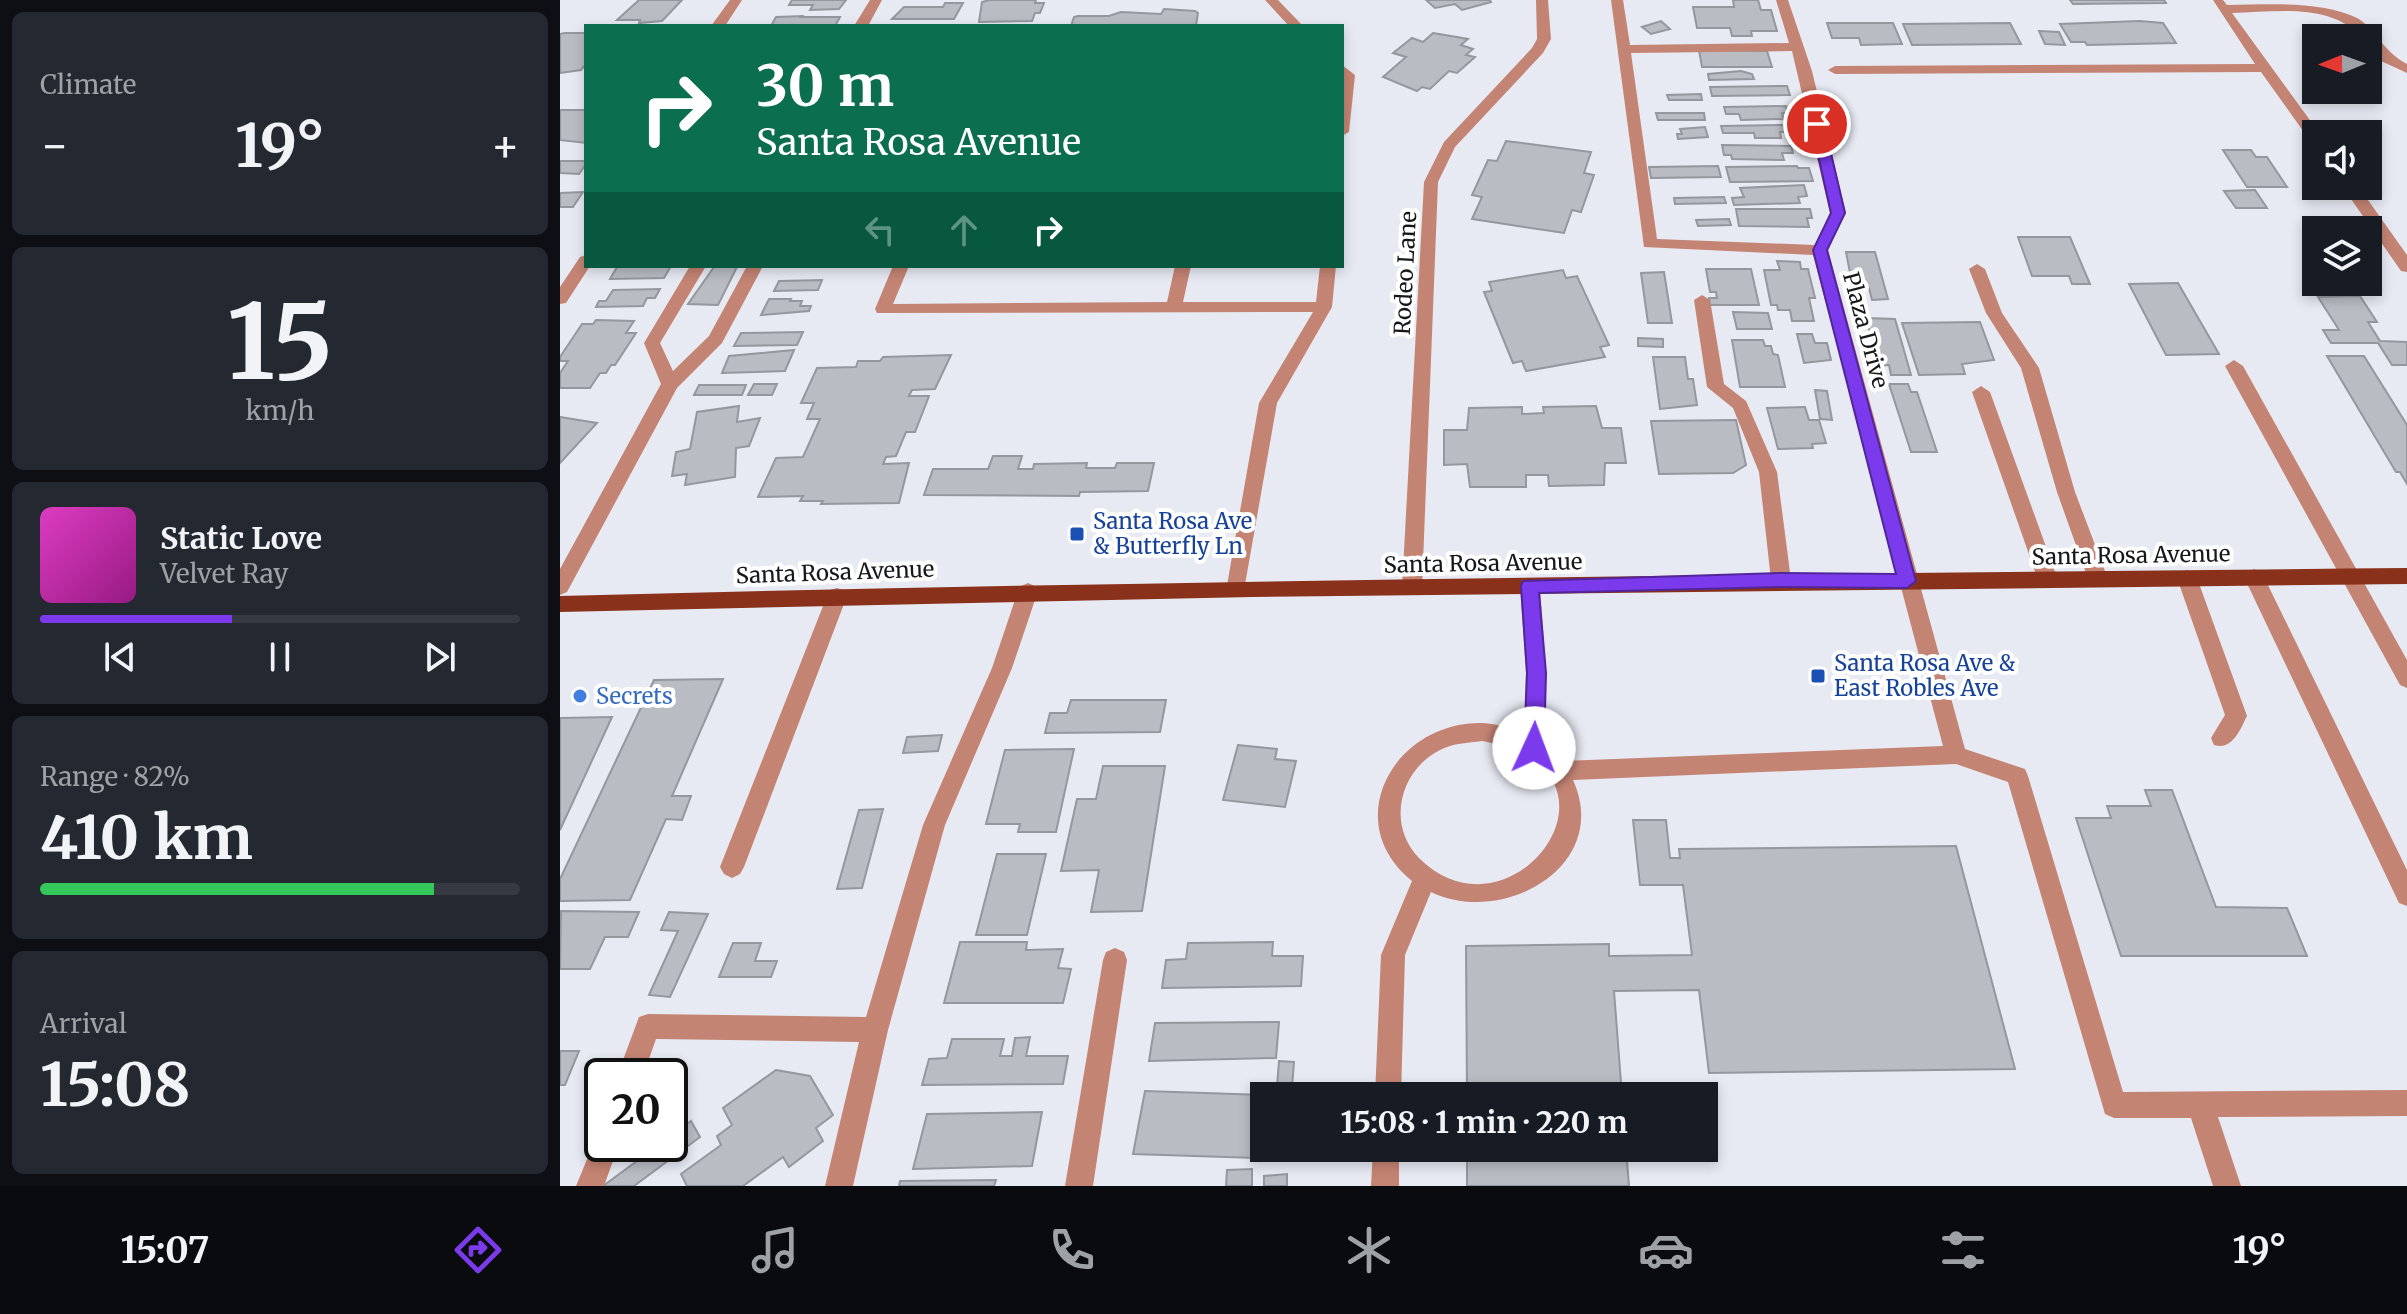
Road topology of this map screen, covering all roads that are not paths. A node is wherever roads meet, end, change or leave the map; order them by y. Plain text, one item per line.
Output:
1 (736, 0) edge
2 (876, 0) edge
3 (1271, 0) edge
4 (1542, 0) edge
5 (1617, 0) edge
6 (1782, 0) edge
7 (2220, 4) edge
8 (719, 24) edge
9 (862, 24) edge
10 (1294, 24) edge
11 (1797, 47) junction
12 (1625, 49) junction
13 (2266, 68) junction
14 (2407, 69) edge
15 (1835, 70) dead end
16 (1344, 71) edge
17 (1344, 113) edge
18 (2303, 120) edge
19 (2360, 200) edge
20 (1820, 250) junction
21 (584, 263) edge
22 (2407, 267) edge
23 (697, 268) edge
24 (754, 268) edge
25 (900, 268) edge
26 (1183, 268) edge
27 (1328, 268) edge
28 (1977, 269) dead end
29 (560, 299) edge
30 (1702, 300) dead end
31 (1324, 307) junction
32 (1174, 308) junction
33 (2234, 366) dead end
34 (670, 384) junction
35 (1981, 392) dead end
36 (2407, 576) edge
37 (2254, 577) junction
38 (2348, 577) junction
39 (2187, 578) junction
40 (2098, 579) junction
41 (1781, 580) junction
42 (2048, 580) junction
43 (1907, 581) junction
44 (1530, 586) junction
45 (560, 587) edge
46 (1412, 588) junction
47 (1028, 591) junction
48 (1236, 591) junction
49 (837, 596) junction
50 (560, 604) edge
51 (2407, 679) edge
52 (2222, 738) dead end
53 (1534, 748) junction
54 (1956, 755) junction
55 (1557, 771) junction
56 (732, 867) dead end
57 (1425, 878) junction
58 (2407, 895) edge
59 (1115, 960) dead end
60 (875, 1030) junction
61 (636, 1058) edge
62 (1388, 1082) edge
63 (2407, 1103) edge
64 (2200, 1104) junction
65 (599, 1162) edge
66 (1386, 1162) edge
67 (590, 1186) edge
68 (839, 1186) edge
69 (1079, 1186) edge
70 (1385, 1186) edge
71 (2227, 1186) edge

1 - 8 street
2 - 9 street
3 - 10 street
4 - 46 street, Rodeo Lane
5 - 12 street
6 - 11 street, Plaza Drive
7 - 13 street
7 - 14 street
11 - 12 street
11 - 20 street, Plaza Drive
12 - 20 street
13 - 15 street
13 - 18 street
16 - 17 street
19 - 22 street
20 - 43 street, Plaza Drive
21 - 29 street
23 - 34 street
24 - 34 street
25 - 32 street
26 - 32 street
27 - 31 street
28 - 40 street
30 - 41 street
31 - 32 street
31 - 48 street
33 - 38 street
34 - 45 street
35 - 42 street
36 - 38 main road, Santa Rosa Avenue
37 - 38 main road, Santa Rosa Avenue
37 - 39 main road, Santa Rosa Avenue
37 - 58 street
38 - 51 street
39 - 40 main road, Santa Rosa Avenue
39 - 52 street
40 - 42 main road, Santa Rosa Avenue
41 - 43 main road, Santa Rosa Avenue
41 - 44 main road, Santa Rosa Avenue
42 - 43 main road, Santa Rosa Avenue
43 - 54 street, Plaza Drive
44 - 46 main road, Santa Rosa Avenue
44 - 53 street
46 - 48 main road, Santa Rosa Avenue
47 - 48 main road, Santa Rosa Avenue
47 - 49 main road, Santa Rosa Avenue
47 - 60 street
49 - 50 main road, Santa Rosa Avenue
49 - 56 street
53 - 55 street
53 - 57 street
54 - 55 street
54 - 64 street
55 - 57 street
57 - 62 street
59 - 69 street
60 - 61 street
60 - 68 street
63 - 64 street
64 - 71 street
65 - 67 street
66 - 70 street

